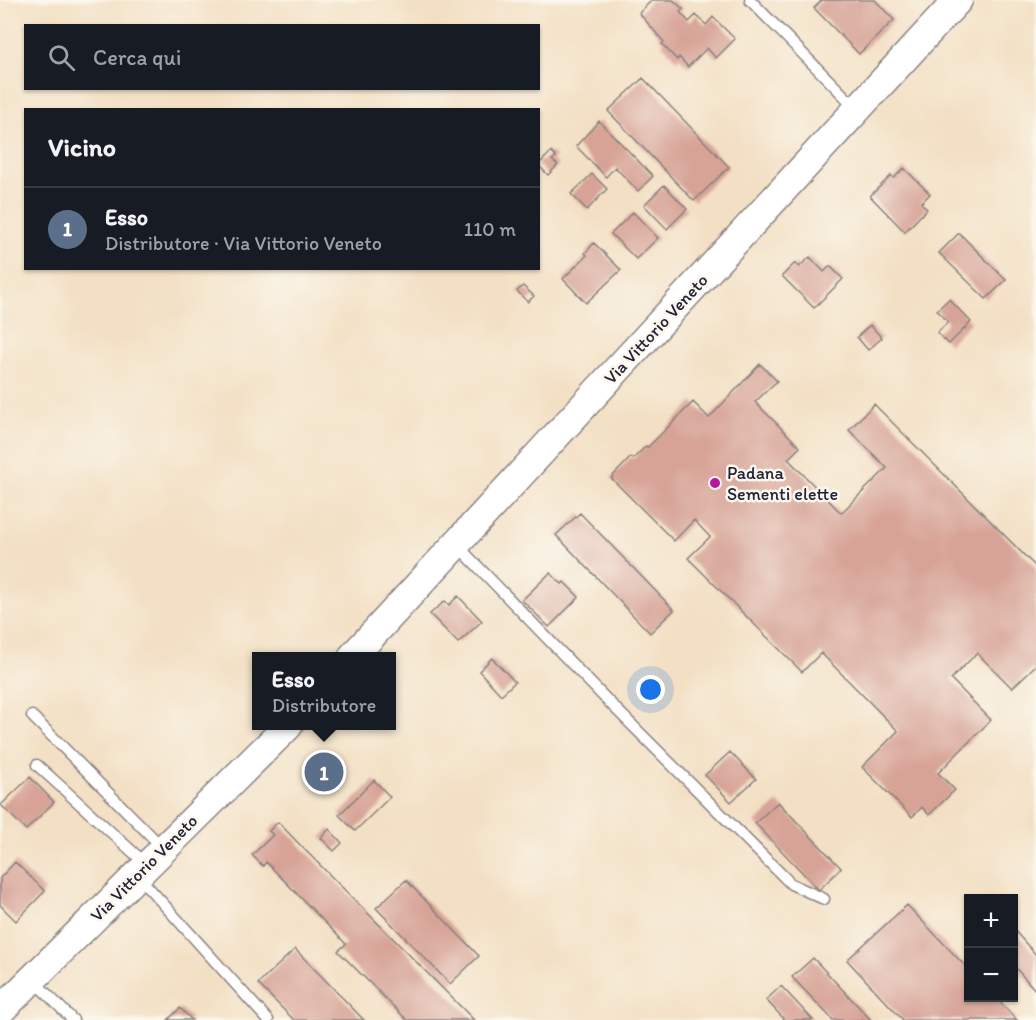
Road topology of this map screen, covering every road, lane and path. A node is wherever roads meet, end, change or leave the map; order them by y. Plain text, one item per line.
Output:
1 (750, 0) edge
2 (958, 0) edge
3 (858, 109) junction
4 (456, 543) junction
5 (358, 652) edge
6 (32, 716) dead end
7 (284, 730) edge
8 (37, 765) dead end
9 (149, 862) junction
10 (824, 899) dead end
11 (32, 979) junction
12 (0, 1011) edge
13 (73, 1020) edge
14 (268, 1020) edge

1 - 3 lane
2 - 3 main road, Via Vittorio Veneto
3 - 4 main road, Via Vittorio Veneto
4 - 5 main road, Via Vittorio Veneto
4 - 10 lane
6 - 9 lane
7 - 9 main road, Via Vittorio Veneto
8 - 9 lane
9 - 11 main road, Via Vittorio Veneto
9 - 14 lane
11 - 12 main road, Via Vittorio Veneto
11 - 13 lane

